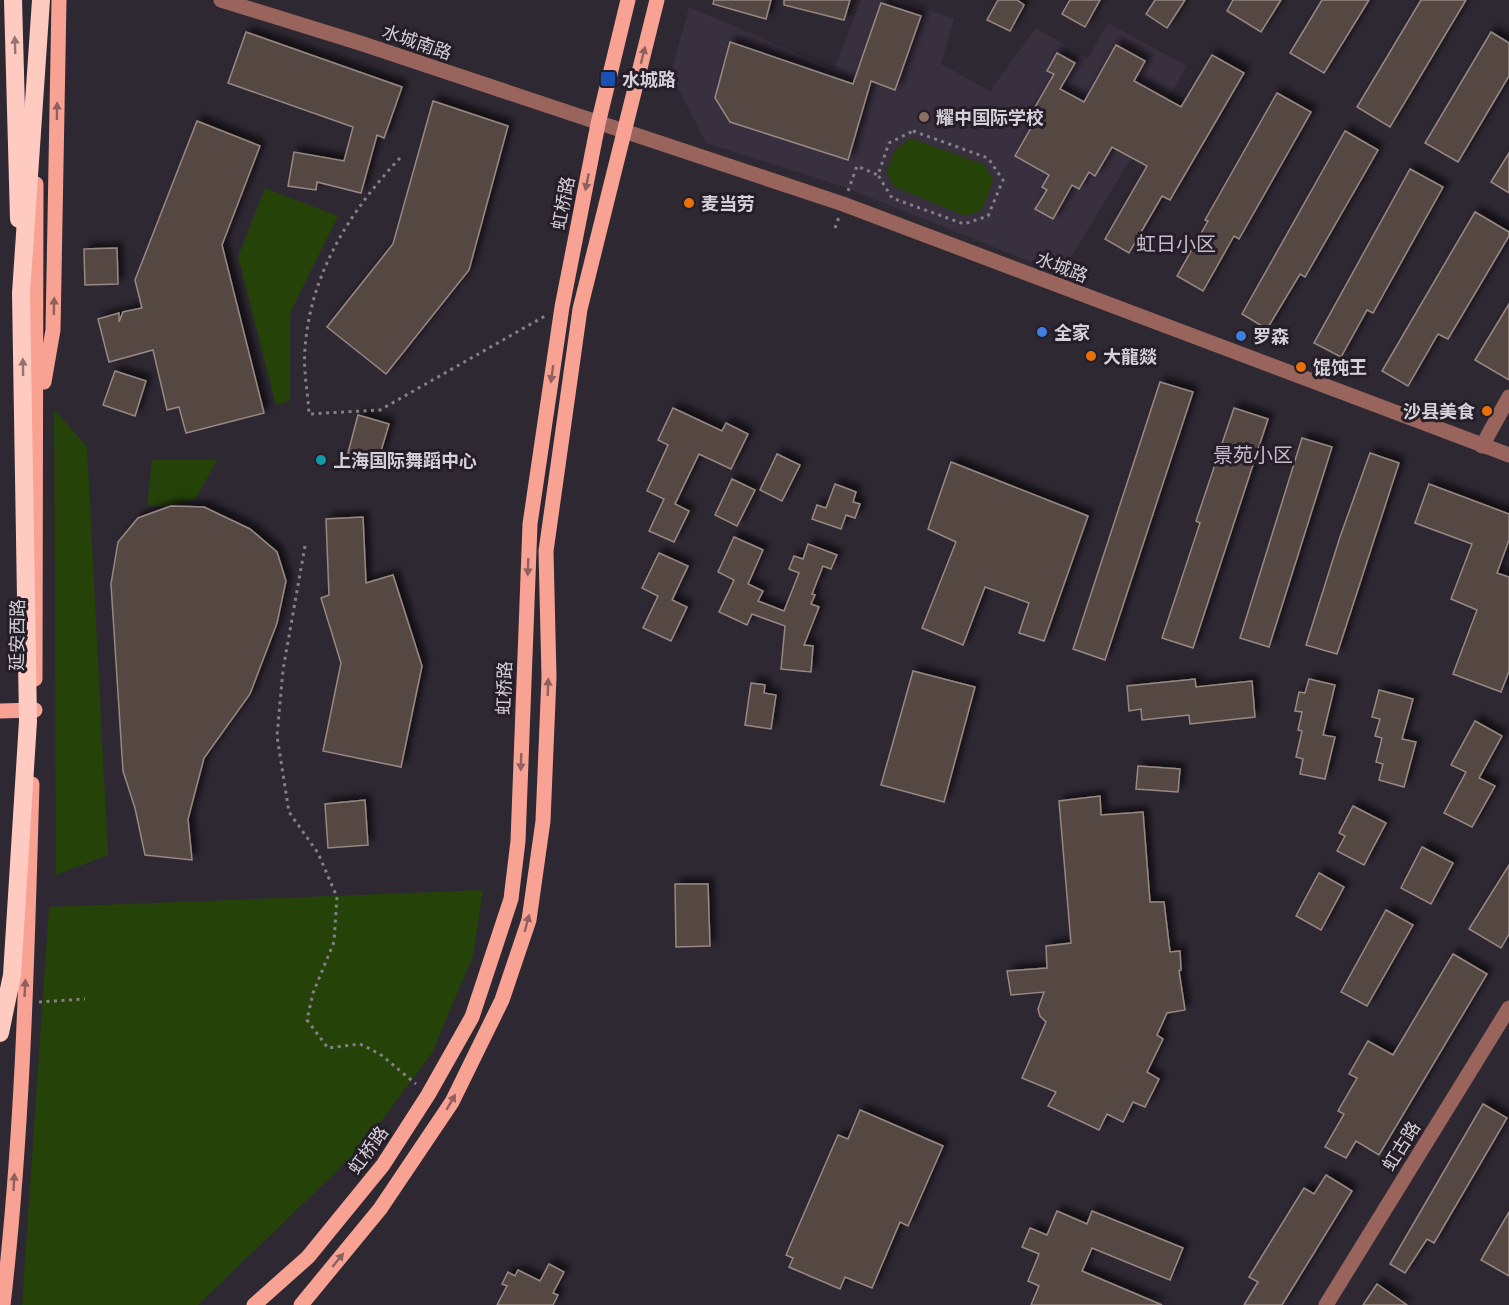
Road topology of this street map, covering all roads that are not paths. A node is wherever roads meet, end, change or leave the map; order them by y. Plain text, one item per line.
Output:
1 (13, 0) edge
2 (34, 0) edge
3 (41, 0) edge
4 (59, 0) edge
5 (221, 0) edge
6 (628, 0) edge
7 (657, 0) edge
8 (598, 124) junction
9 (625, 132) junction
10 (21, 293) junction
11 (1509, 397) edge
12 (37, 426) junction
13 (1482, 446) junction
14 (1509, 455) edge
15 (0, 711) edge
16 (34, 711) junction
17 (1509, 1008) edge
18 (0, 1033) edge
19 (3, 1305) edge
20 (254, 1305) edge
21 (301, 1305) edge
22 (1326, 1305) edge

10 -> 1 highway, bridge
2 - 12 main road, 延安西路
3 - 10 highway, bridge
12 -> 4 main road
5 - 8 street, 水城南路
6 - 8 main road, 虹桥路
9 -> 7 main road
8 - 9 street, 水城路
8 -> 20 main road, 虹桥路
9 - 13 street, 水城路
21 -> 9 main road
18 -> 10 highway, bridge
11 - 13 street
12 - 16 main road, 延安西路
13 - 14 street, 水城路
15 - 16 main road
19 -> 16 main road, 延安西路
17 - 22 street, 虹古路

